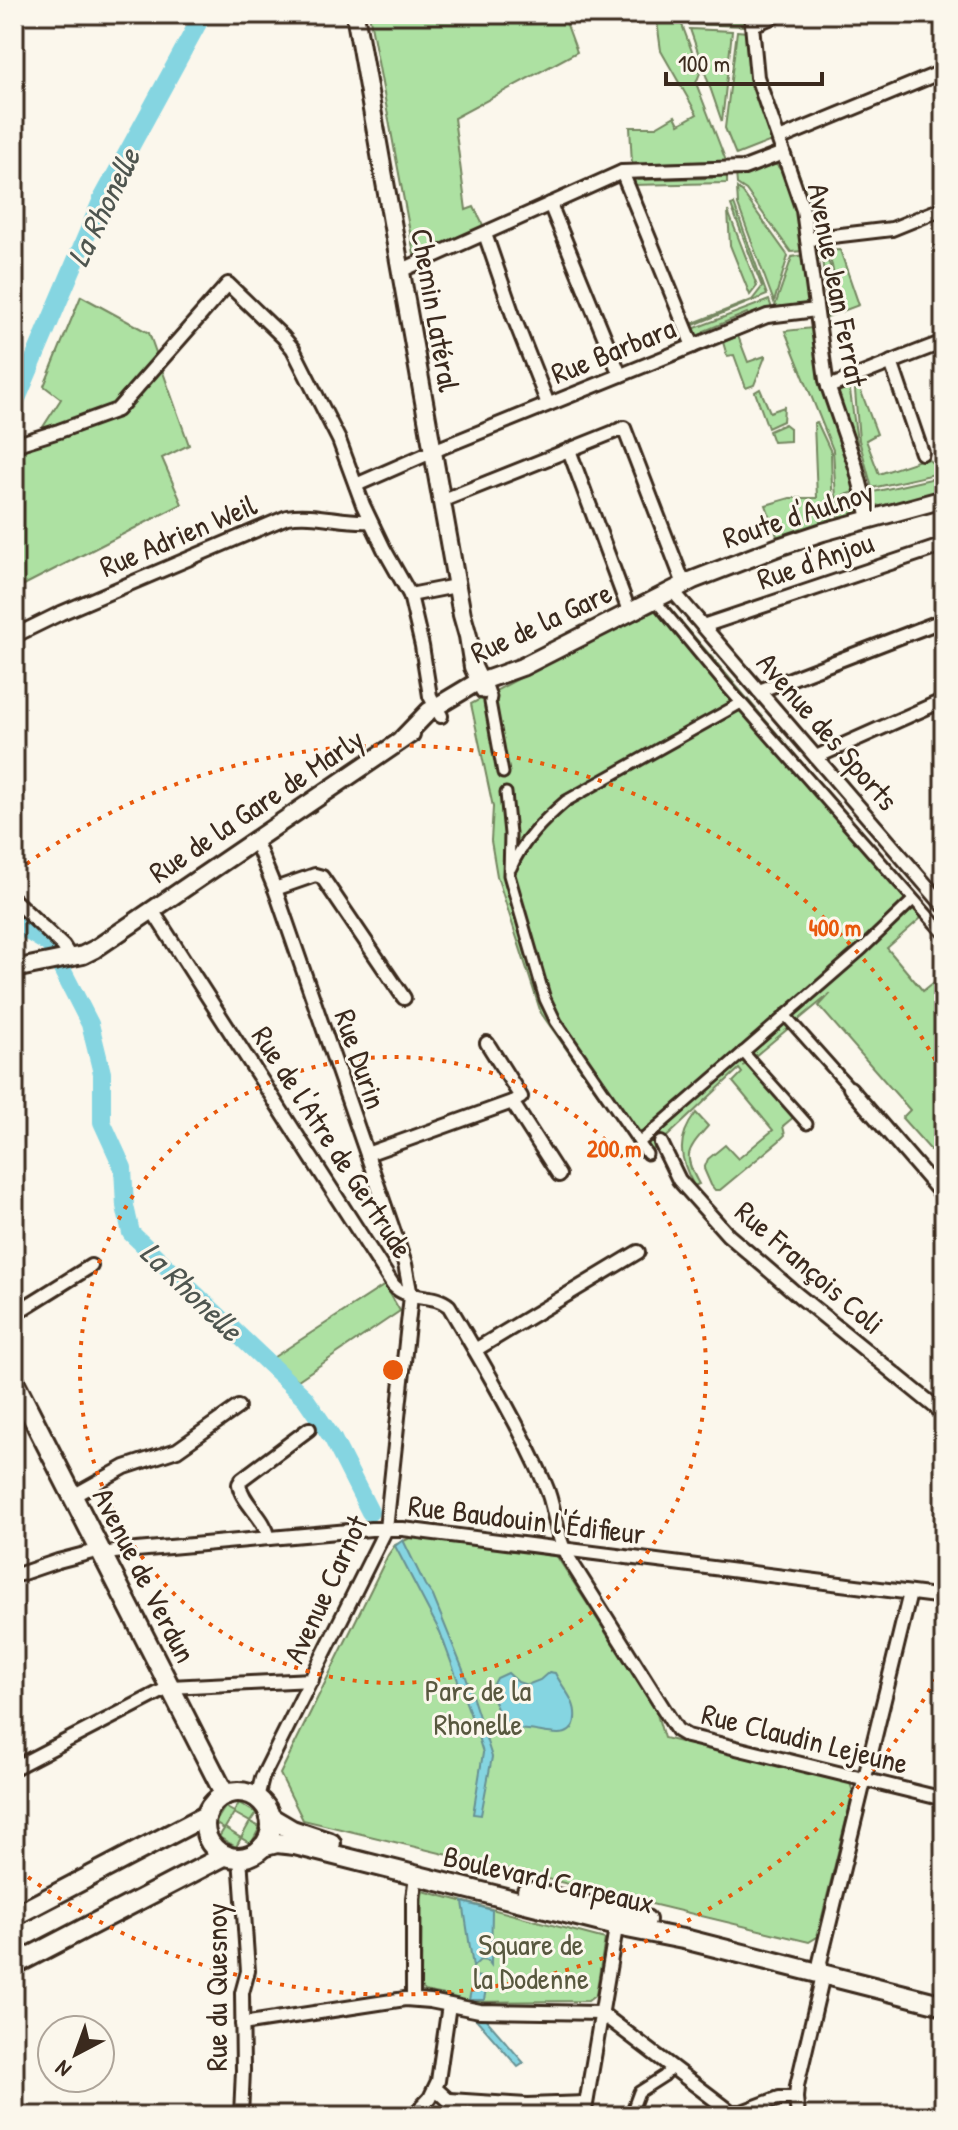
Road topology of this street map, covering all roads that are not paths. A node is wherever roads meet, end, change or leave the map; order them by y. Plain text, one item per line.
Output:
1 (355, 14) edge
2 (779, 14) edge
3 (752, 19) edge
4 (944, 71) edge
5 (779, 139) junction
6 (783, 153) junction
7 (622, 172) junction
8 (550, 204) junction
9 (944, 208) edge
10 (485, 234) junction
11 (807, 239) junction
12 (400, 271) junction
13 (816, 310) junction
14 (944, 342) edge
15 (693, 346) junction
16 (891, 362) junction
17 (620, 375) junction
18 (828, 387) junction
19 (548, 404) junction
20 (14, 445) edge
21 (569, 450) junction
22 (432, 452) junction
23 (922, 453) dead end
24 (356, 485) junction
25 (944, 499) edge
26 (441, 501) junction
27 (869, 518) junction
28 (370, 521) junction
29 (944, 545) edge
30 (456, 586) junction
31 (678, 587) junction
32 (410, 595) junction
33 (653, 599) junction
34 (629, 611) junction
35 (944, 620) edge
36 (703, 626) junction
37 (14, 636) edge
38 (479, 689) junction
39 (759, 691) junction
40 (944, 700) edge
41 (741, 703) junction
42 (438, 712) junction
43 (402, 739) joint
44 (816, 757) junction
45 (503, 773) dead end
46 (506, 793) dead end
47 (255, 840) junction
48 (509, 875) junction
49 (275, 889) junction
50 (14, 900) edge
51 (913, 900) junction
52 (944, 906) edge
53 (152, 910) junction
54 (944, 934) edge
55 (67, 958) junction
56 (14, 969) edge
57 (404, 998) dead end
58 (785, 1015) junction
59 (487, 1043) dead end
60 (743, 1052) junction
61 (850, 1088) joint
62 (512, 1102) junction
63 (807, 1124) dead end
64 (653, 1130) junction
65 (639, 1143) junction
66 (661, 1143) joint
67 (367, 1154) junction
68 (647, 1154) dead end
69 (559, 1175) dead end
70 (944, 1197) edge
71 (638, 1252) dead end
72 (91, 1266) dead end
73 (411, 1296) junction
74 (14, 1314) edge
75 (475, 1350) junction
76 (14, 1381) edge
77 (238, 1407) dead end
78 (944, 1414) edge
79 (309, 1429) dead end
80 (73, 1496) junction
81 (386, 1529) junction
82 (269, 1538) junction
83 (563, 1549) junction
84 (101, 1553) junction
85 (14, 1576) edge
86 (910, 1593) junction
87 (944, 1597) edge
88 (312, 1680) junction
89 (170, 1687) junction
90 (14, 1768) edge
91 (865, 1780) junction
92 (225, 1795) junction
93 (257, 1798) junction
94 (944, 1799) edge
95 (207, 1815) junction
96 (270, 1817) junction
97 (262, 1847) junction
98 (233, 1856) junction
99 (416, 1876) junction
100 (14, 1916) edge
101 (618, 1920) junction
102 (14, 1965) edge
103 (822, 1968) junction
104 (944, 1992) edge
105 (413, 1999) junction
106 (449, 2005) junction
107 (944, 2005) edge
108 (601, 2013) junction
109 (242, 2024) junction
110 (672, 2067) junction
111 (435, 2088) junction
112 (796, 2098) junction
113 (450, 2100) junction
114 (585, 2110) edge
115 (241, 2116) edge
116 (413, 2116) edge
117 (466, 2116) edge
118 (630, 2116) edge
119 (798, 2116) edge

1 - 12 street, Chemin Latéral
2 - 3 street
3 - 5 street, Avenue Jean Ferrat
4 - 5 street
5 - 6 street, Avenue Jean Ferrat
6 - 7 street
6 - 11 street, Avenue Jean Ferrat
7 - 8 street
7 - 15 street
8 - 10 street
8 - 17 street
9 - 11 street
10 - 12 street
10 - 19 street
11 - 13 street, Avenue Jean Ferrat
12 - 22 street, Chemin Latéral
13 - 15 street, Rue Barbara
13 - 18 street, Avenue Jean Ferrat
14 - 16 street
15 - 17 street, Rue Barbara
16 - 18 street
16 - 23 street
17 - 19 street, Rue Barbara
18 - 27 street, Avenue Jean Ferrat
19 - 22 street, Rue Barbara
20 - 24 street, Rue de la Gare
21 - 26 street
21 - 31 street, Avenue des Sports
21 - 34 street
22 - 24 street, Rue Barbara
22 - 26 street, Chemin Latéral
24 - 28 street, Rue de la Gare
25 - 27 street, Route d'Aulnoy
26 - 30 street, Chemin Latéral
27 - 31 street, Route d'Aulnoy
28 - 32 street, Rue de la Gare
28 - 37 street, Rue Adrien Weil
29 - 36 street, Rue d'Anjou
30 - 32 street
30 - 38 street, Chemin Latéral
31 - 33 street, Rue de la Gare
31 - 36 street, Avenue des Sports
32 - 42 street, Rue de la Gare
33 - 34 street, Rue de la Gare
33 - 41 street
34 - 38 street, Rue de la Gare
35 - 39 street
36 - 39 street, Avenue des Sports
38 - 42 street, Rue de la Gare
38 - 45 street
39 - 44 street, Avenue des Sports
40 - 44 street
41 - 48 street
41 - 51 street
42 - 43 street, Rue de la Gare
43 - 47 street, Rue de la Gare de Marly
44 - 52 street, Avenue des Sports
46 - 48 street
47 - 49 street, Rue Durin
47 - 53 street, Rue de la Gare de Marly
48 - 65 street
49 - 57 street
49 - 67 street, Rue Durin
50 - 55 street
51 - 54 street
51 - 58 street
53 - 55 street, Rue de la Gare de Marly
53 - 73 street, Rue de l'Atre de Gertrude
55 - 56 street, Rue de la Gare de Marly
58 - 60 street
58 - 61 street
59 - 62 street
60 - 63 street
60 - 64 street
61 - 70 street
62 - 67 street
62 - 69 street
64 - 65 street
64 - 66 street
65 - 68 street
66 - 78 street, Rue François Coli
67 - 73 street, Rue Durin
71 - 75 street
72 - 74 street
73 - 75 street, Rue de l'Atre de Gertrude
73 - 81 street, Avenue Carnot
75 - 83 street, Rue de l'Atre de Gertrude
76 - 80 main road, Avenue de Verdun
77 - 80 street
79 - 82 street
80 - 84 main road, Avenue de Verdun
81 - 82 street, Rue Baudouin l'Édifieur
81 - 83 street, Rue Baudouin l'Édifieur
81 - 88 street, Avenue Carnot
82 - 84 street, Rue Baudouin l'Édifieur
83 - 86 street, Rue Baudouin l'Édifieur
83 - 91 street, Rue Claudin Lejeune
84 - 85 street, Rue Baudouin l'Édifieur
84 - 89 main road, Avenue de Verdun
86 - 87 street, Rue Baudouin l'Édifieur
86 - 91 street
88 - 89 street
88 - 93 street, Avenue Carnot
89 - 90 street
89 - 92 main road, Avenue de Verdun
91 - 94 street, Rue Claudin Lejeune
91 - 103 street
92 - 93 main road
92 - 95 main road
93 - 96 main road
95 - 98 main road
95 - 100 main road
96 - 97 main road
96 - 101 main road, Boulevard Carpeaux
97 - 98 main road
97 - 99 main road, Boulevard Carpeaux
98 - 102 main road
98 - 109 street, Rue du Quesnoy
99 - 101 main road, Boulevard Carpeaux
99 - 105 street
101 - 103 main road, Boulevard Carpeaux
101 - 108 street
103 - 104 main road, Boulevard Carpeaux
103 - 107 main road, Boulevard Carpeaux
103 - 112 street
105 - 106 street
105 - 109 street
106 - 108 street
106 - 111 street
108 - 110 street
108 - 114 street
109 - 115 street, Rue du Quesnoy
110 - 112 street
110 - 118 street
111 - 113 street
111 - 116 street
112 - 119 street
113 - 114 street
113 - 117 street

